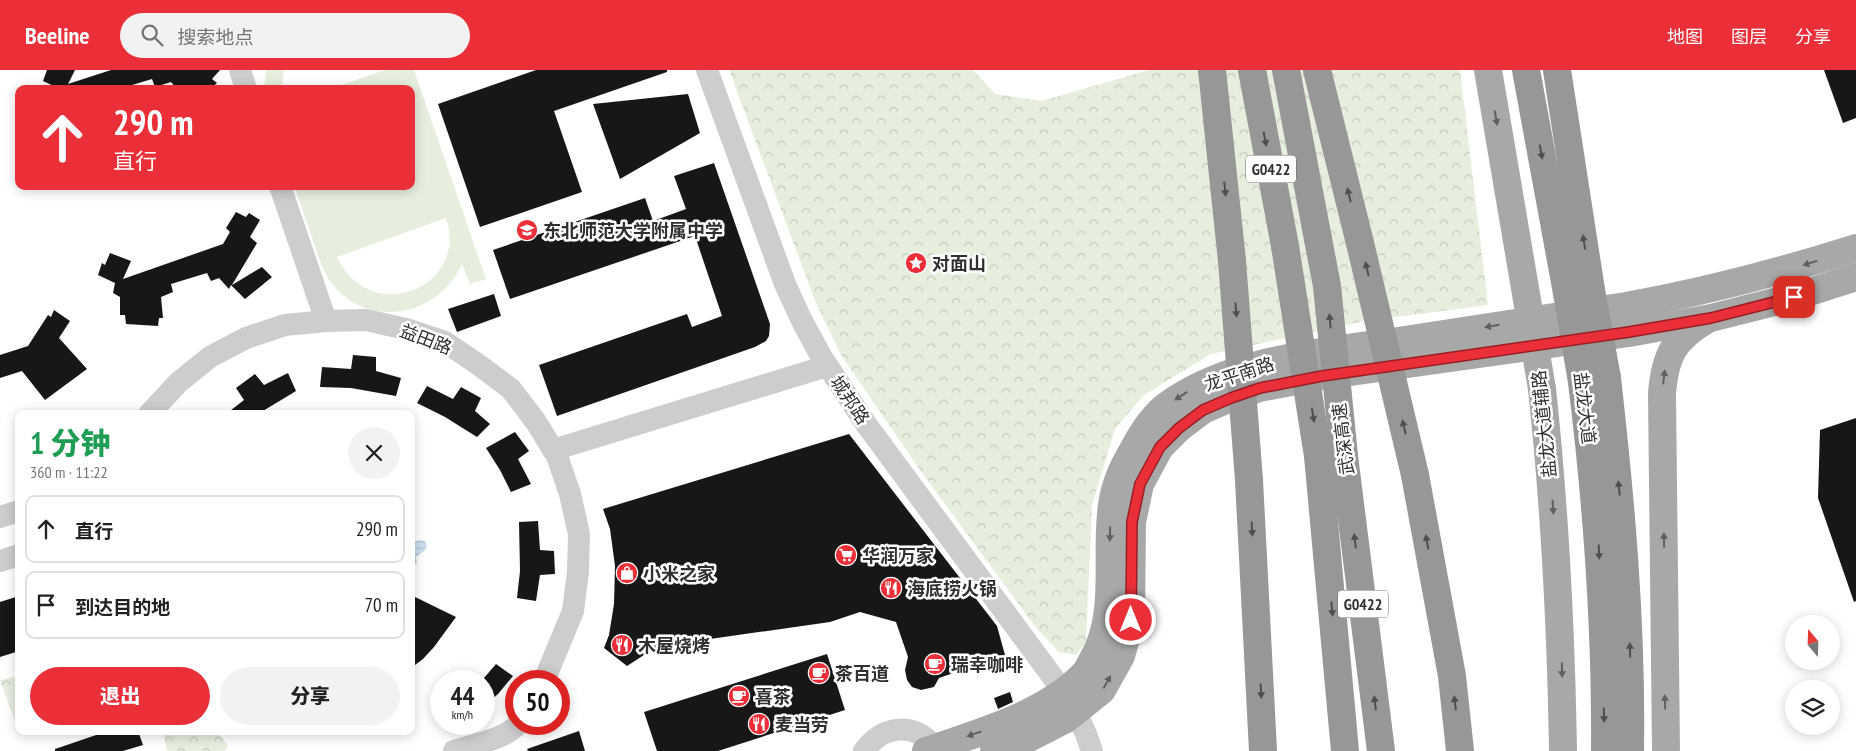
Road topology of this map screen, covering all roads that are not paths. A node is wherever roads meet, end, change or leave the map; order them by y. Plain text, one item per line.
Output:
1 (240, 70) edge
2 (707, 70) edge
3 (1212, 70) edge
4 (1488, 70) edge
5 (1526, 70) edge
6 (1557, 70) edge
7 (1318, 74) edge
8 (1288, 78) edge
9 (1254, 80) edge
10 (245, 85) edge
11 (281, 190) edge
12 (1856, 248) edge
13 (1856, 277) edge
14 (1579, 292) junction
15 (1711, 318) junction
16 (326, 321) junction
17 (827, 366) junction
18 (1595, 380) junction
19 (153, 410) edge
20 (553, 450) junction
21 (15, 512) edge
22 (0, 517) edge
23 (15, 556) edge
24 (0, 561) edge
25 (549, 670) edge
26 (1070, 701) junction
27 (1020, 730) junction
28 (505, 733) edge
29 (930, 749) edge
30 (454, 751) edge
31 (864, 751) edge
32 (994, 751) edge
33 (1092, 751) edge
34 (1263, 751) edge
35 (1345, 751) edge
36 (1381, 751) edge
37 (1460, 751) edge
38 (1563, 751) edge
39 (1605, 751) edge
40 (1630, 751) edge
41 (1666, 751) edge

1 - 10 street
2 - 17 street, 城邦路
3 -> 34 highway, bridge
4 -> 38 main road, 盐龙大道辅路, bridge
5 -> 14 highway, 盐龙大道
14 -> 6 highway, 盐龙大道
37 -> 7 highway, bridge
36 -> 8 highway, 武深高速 / G0422, bridge
9 -> 35 highway, 武深高速 / G0422, bridge
11 - 16 street
12 -> 26 main road, 龙平南路
13 - 15 main road
14 - 18 highway, 盐龙大道, bridge
26 -> 15 main road, 龙平南路
41 -> 15 main road
16 - 19 street, 益田路
16 - 20 street, 益田路
17 - 20 street
17 - 26 street, 城邦路
18 -> 39 highway, 盐龙大道
40 -> 18 highway, 盐龙大道
20 - 25 street, 益田路
21 - 22 street
23 - 24 street
26 - 27 main road, 龙平南路
26 - 33 street, 城邦路
27 -> 29 main road
27 - 32 main road
28 - 30 street
29 - 31 street

